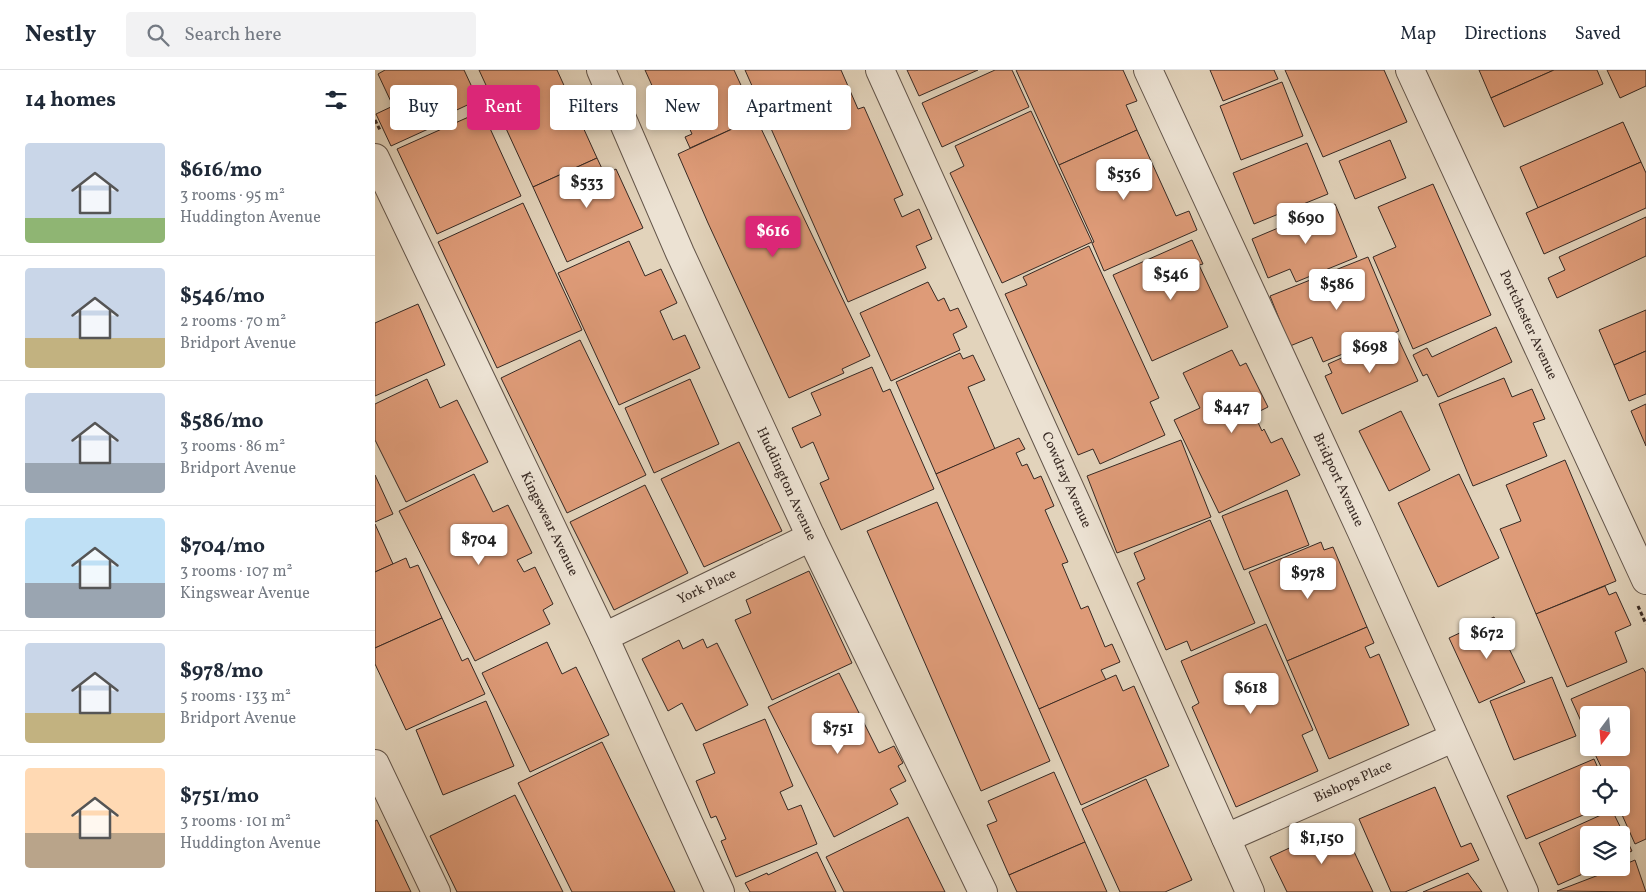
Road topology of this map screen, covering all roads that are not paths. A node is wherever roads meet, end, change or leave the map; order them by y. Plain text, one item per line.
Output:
1 (601, 70) edge
2 (880, 70) edge
3 (1148, 70) edge
4 (1411, 70) edge
5 (375, 158) edge
6 (811, 537) junction
7 (1646, 580) edge
8 (604, 638) junction
9 (1453, 738) junction
10 (375, 764) edge
11 (1226, 838) junction
12 (436, 892) edge
13 (720, 892) edge
14 (983, 892) edge
15 (1250, 892) edge
16 (1524, 892) edge

1 - 6 street, Huddington Avenue
2 - 11 street, Cowdray Avenue
3 - 9 street, Bridport Avenue
4 - 7 street, Portchester Avenue
5 - 8 street, Kingswear Avenue
6 - 8 street, York Place
6 - 14 street, Huddington Avenue
8 - 13 street, Kingswear Avenue
9 - 11 street, Bishops Place
9 - 16 street, Bridport Avenue
10 - 12 street
11 - 15 street, Cowdray Avenue

